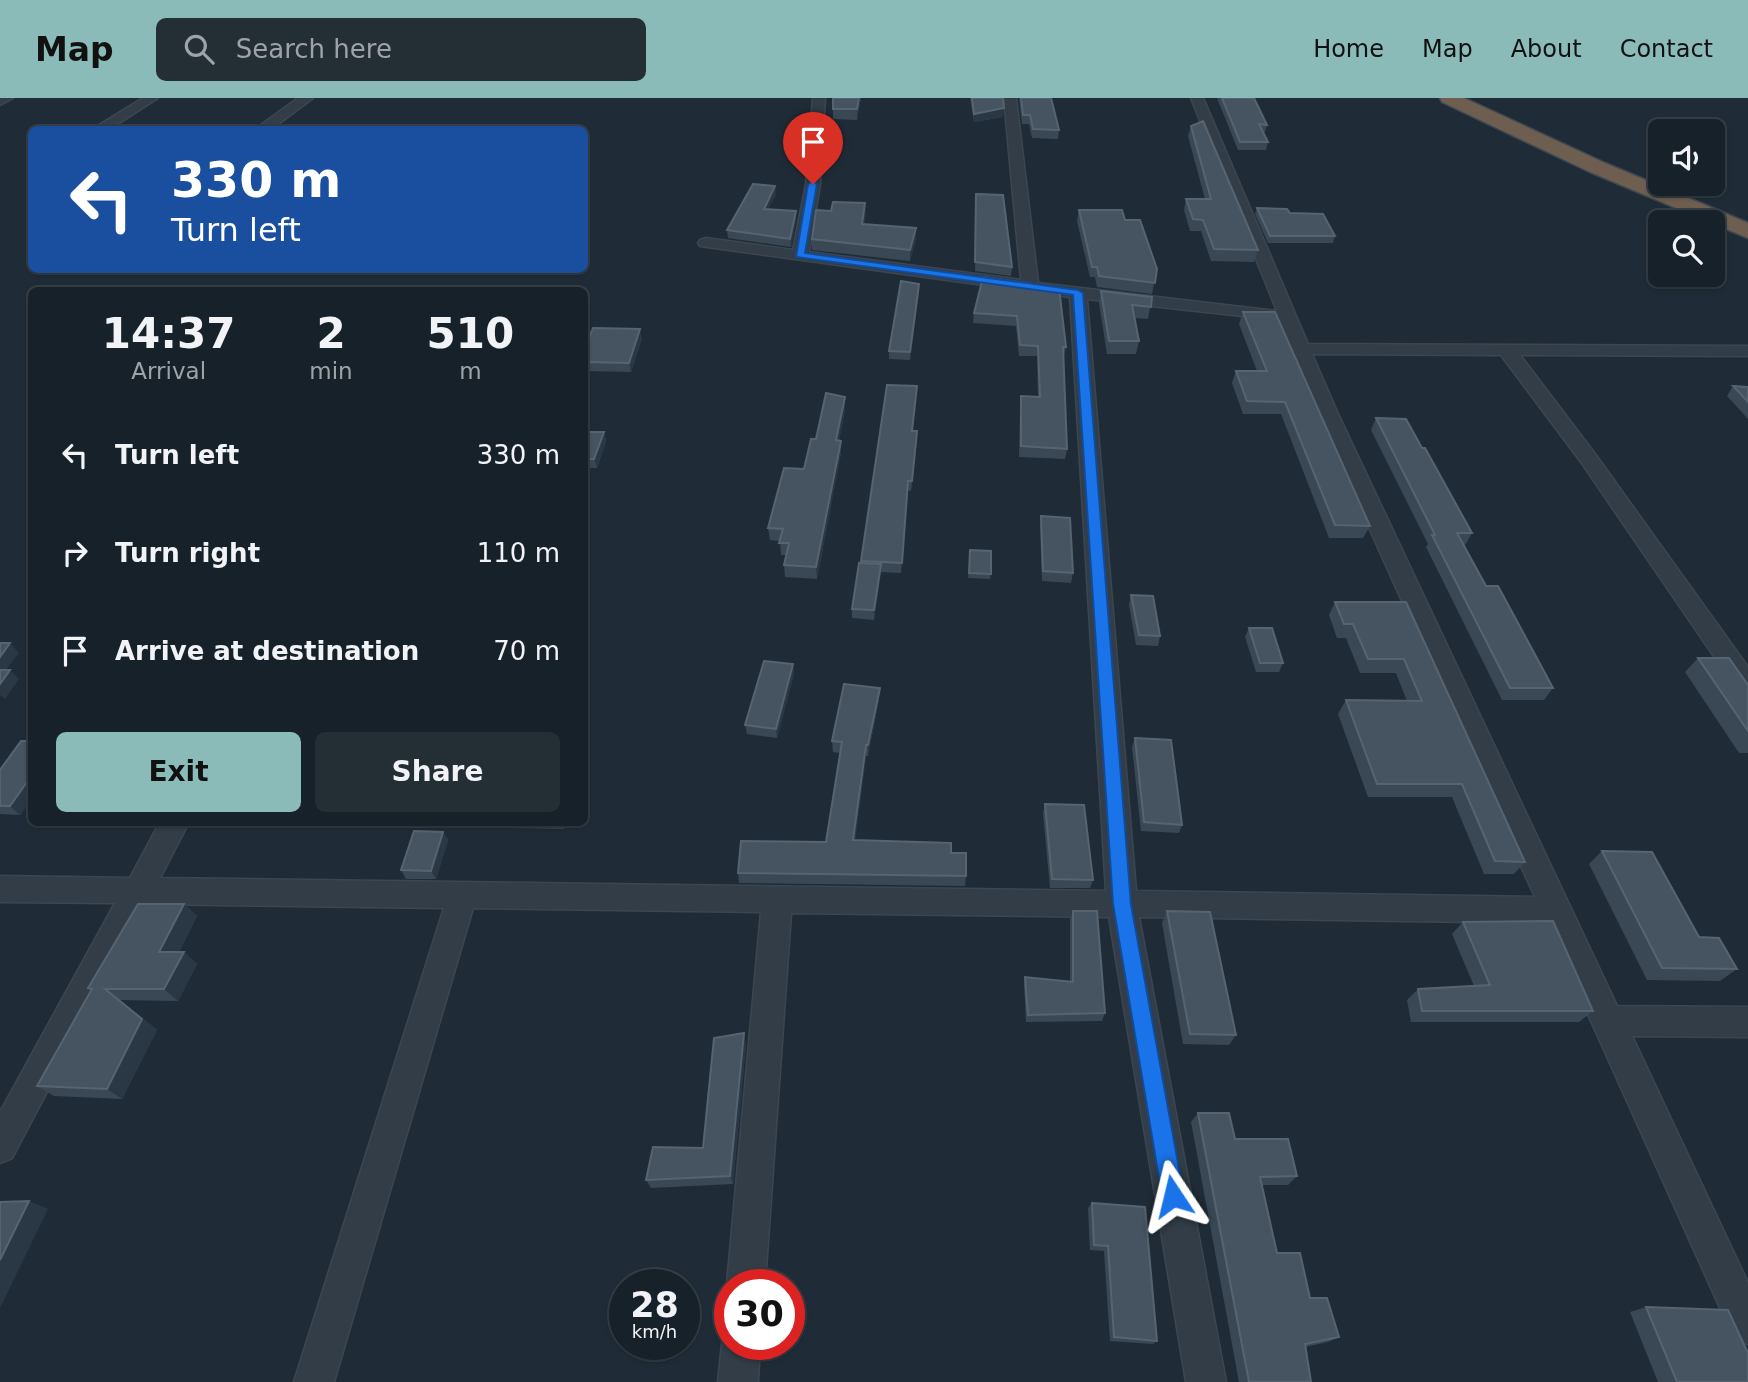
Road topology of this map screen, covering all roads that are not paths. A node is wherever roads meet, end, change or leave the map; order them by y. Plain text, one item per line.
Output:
1 (7, 98) edge
2 (152, 98) edge
3 (307, 98) edge
4 (819, 98) edge
5 (1010, 98) edge
6 (1198, 98) edge
7 (1449, 98) edge
8 (1468, 98) edge
9 (0, 101) edge
10 (104, 126) edge
11 (266, 126) edge
12 (1748, 221) edge
13 (1748, 231) edge
14 (706, 243) dead end
15 (800, 255) junction
16 (1030, 286) junction
17 (1078, 293) junction
18 (1289, 318) junction
19 (1301, 349) junction
20 (1507, 350) junction
21 (1741, 351) edge
22 (1748, 364) edge
23 (1748, 686) edge
24 (173, 826) edge
25 (0, 889) edge
26 (140, 891) junction
27 (462, 896) junction
28 (777, 900) junction
29 (1122, 904) junction
30 (1557, 910) junction
31 (1608, 1021) junction
32 (1748, 1022) edge
33 (0, 1146) edge
34 (747, 1269) edge
35 (1748, 1325) edge
36 (740, 1360) edge
37 (314, 1382) edge
38 (738, 1382) edge
39 (1206, 1382) edge

1 - 9 street
2 - 10 street
3 - 11 street
4 - 15 street
5 - 16 street
6 - 18 street
7 - 13 highway
8 - 12 highway
14 - 15 street
15 - 16 street
16 - 17 street
17 - 18 street
17 - 29 street
18 - 19 street
19 - 20 street
19 - 30 street
20 - 21 street
20 - 23 street
21 - 22 street
24 - 26 street
25 - 26 street
26 - 27 street
26 - 33 street
27 - 28 street
27 - 37 street
28 - 29 street
28 - 34 street
29 - 30 street
29 - 39 street
30 - 31 street
31 - 32 street
31 - 35 street
36 - 38 street

